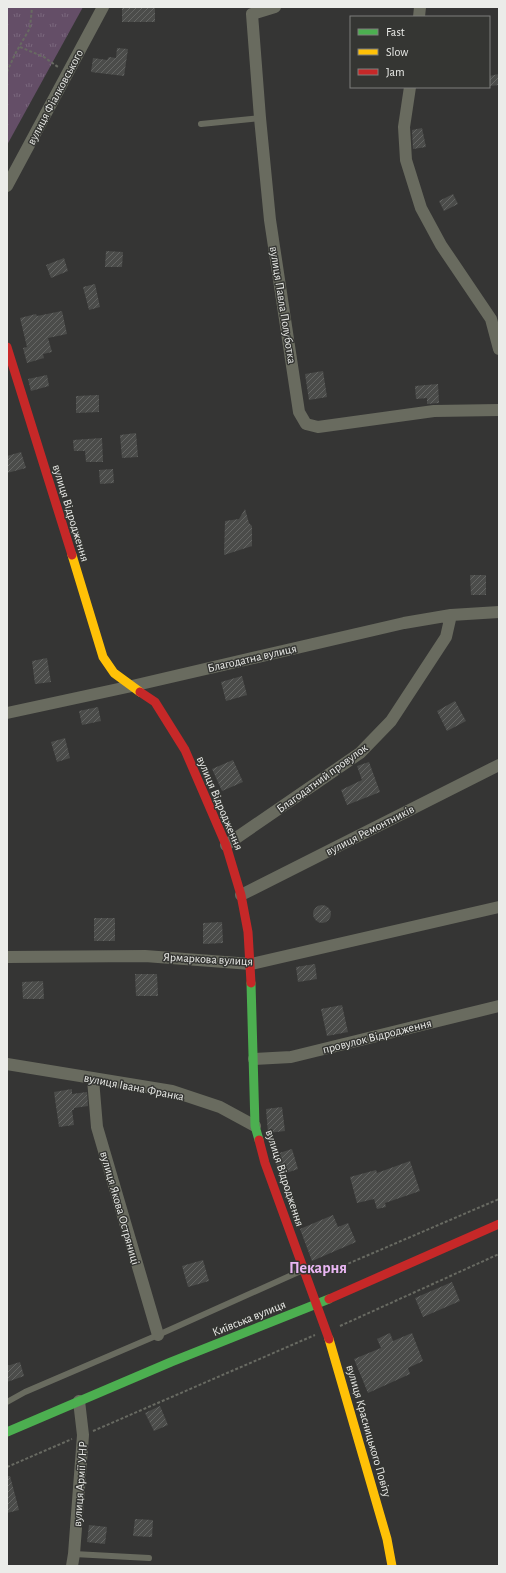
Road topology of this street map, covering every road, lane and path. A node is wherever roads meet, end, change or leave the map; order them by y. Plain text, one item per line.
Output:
1 (32, 7) edge
2 (103, 7) edge
3 (275, 7) edge
4 (20, 47) junction
5 (58, 67) dead end
6 (7, 72) edge
7 (410, 88) edge
8 (260, 118) junction
9 (201, 124) dead end
10 (7, 186) edge
11 (7, 348) edge
12 (499, 349) edge
13 (499, 410) edge
14 (499, 612) edge
15 (450, 615) junction
16 (132, 686) junction
17 (7, 713) edge
18 (499, 764) edge
19 (226, 845) junction
20 (241, 895) junction
21 (499, 907) edge
22 (7, 957) edge
23 (251, 964) junction
24 (499, 1006) edge
25 (254, 1059) junction
26 (7, 1064) edge
27 (92, 1078) junction
28 (255, 1126) junction
29 (499, 1199) edge
30 (499, 1224) edge
31 (499, 1254) edge
32 (305, 1273) junction
33 (316, 1304) junction
34 (337, 1328) dead end
35 (158, 1335) junction
36 (314, 1336) dead end
37 (79, 1401) junction
38 (7, 1402) edge
39 (94, 1430) dead end
40 (7, 1432) edge
41 (72, 1440) dead end
42 (7, 1467) edge
43 (149, 1558) dead end
44 (73, 1560) edge
45 (392, 1566) edge

1 - 4 path
2 - 10 street, вулиця Фіалковського
3 - 8 street, вулиця Павла Полуботка
4 - 5 path
4 - 6 path
7 - 12 street
8 - 9 lane
8 - 13 street, вулиця Павла Полуботка
11 - 16 street, вулиця Відродження
14 - 15 street, Благодатна вулиця
15 - 16 street, Благодатна вулиця
15 - 19 street, Благодатний провулок
16 - 17 street, Благодатна вулиця
16 - 19 street, вулиця Відродження
18 - 20 street, вулиця Ремонтників
19 - 20 street, вулиця Відродження
20 - 23 street, вулиця Відродження
21 - 23 street, Ярмаркова вулиця
22 - 23 street, Ярмаркова вулиця
23 - 25 street, вулиця Відродження
24 - 25 street, провулок Відродження
25 - 28 street, вулиця Відродження
26 - 27 street, вулиця Івана Франка
27 - 28 street, вулиця Івана Франка
27 - 35 street, вулиця Якова Остряниці
28 - 32 street, вулиця Відродження
29 - 32 path
30 - 33 street, Київська вулиця
31 - 34 path
32 - 33 street, вулиця Відродження
32 - 35 lane
33 - 37 street, Київська вулиця
33 - 45 street, вулиця Красницького Повіту
35 - 38 lane
36 - 39 path
37 - 40 street, Київська вулиця
37 - 44 street, вулиця Армії УНР
41 - 42 path
43 - 44 lane

